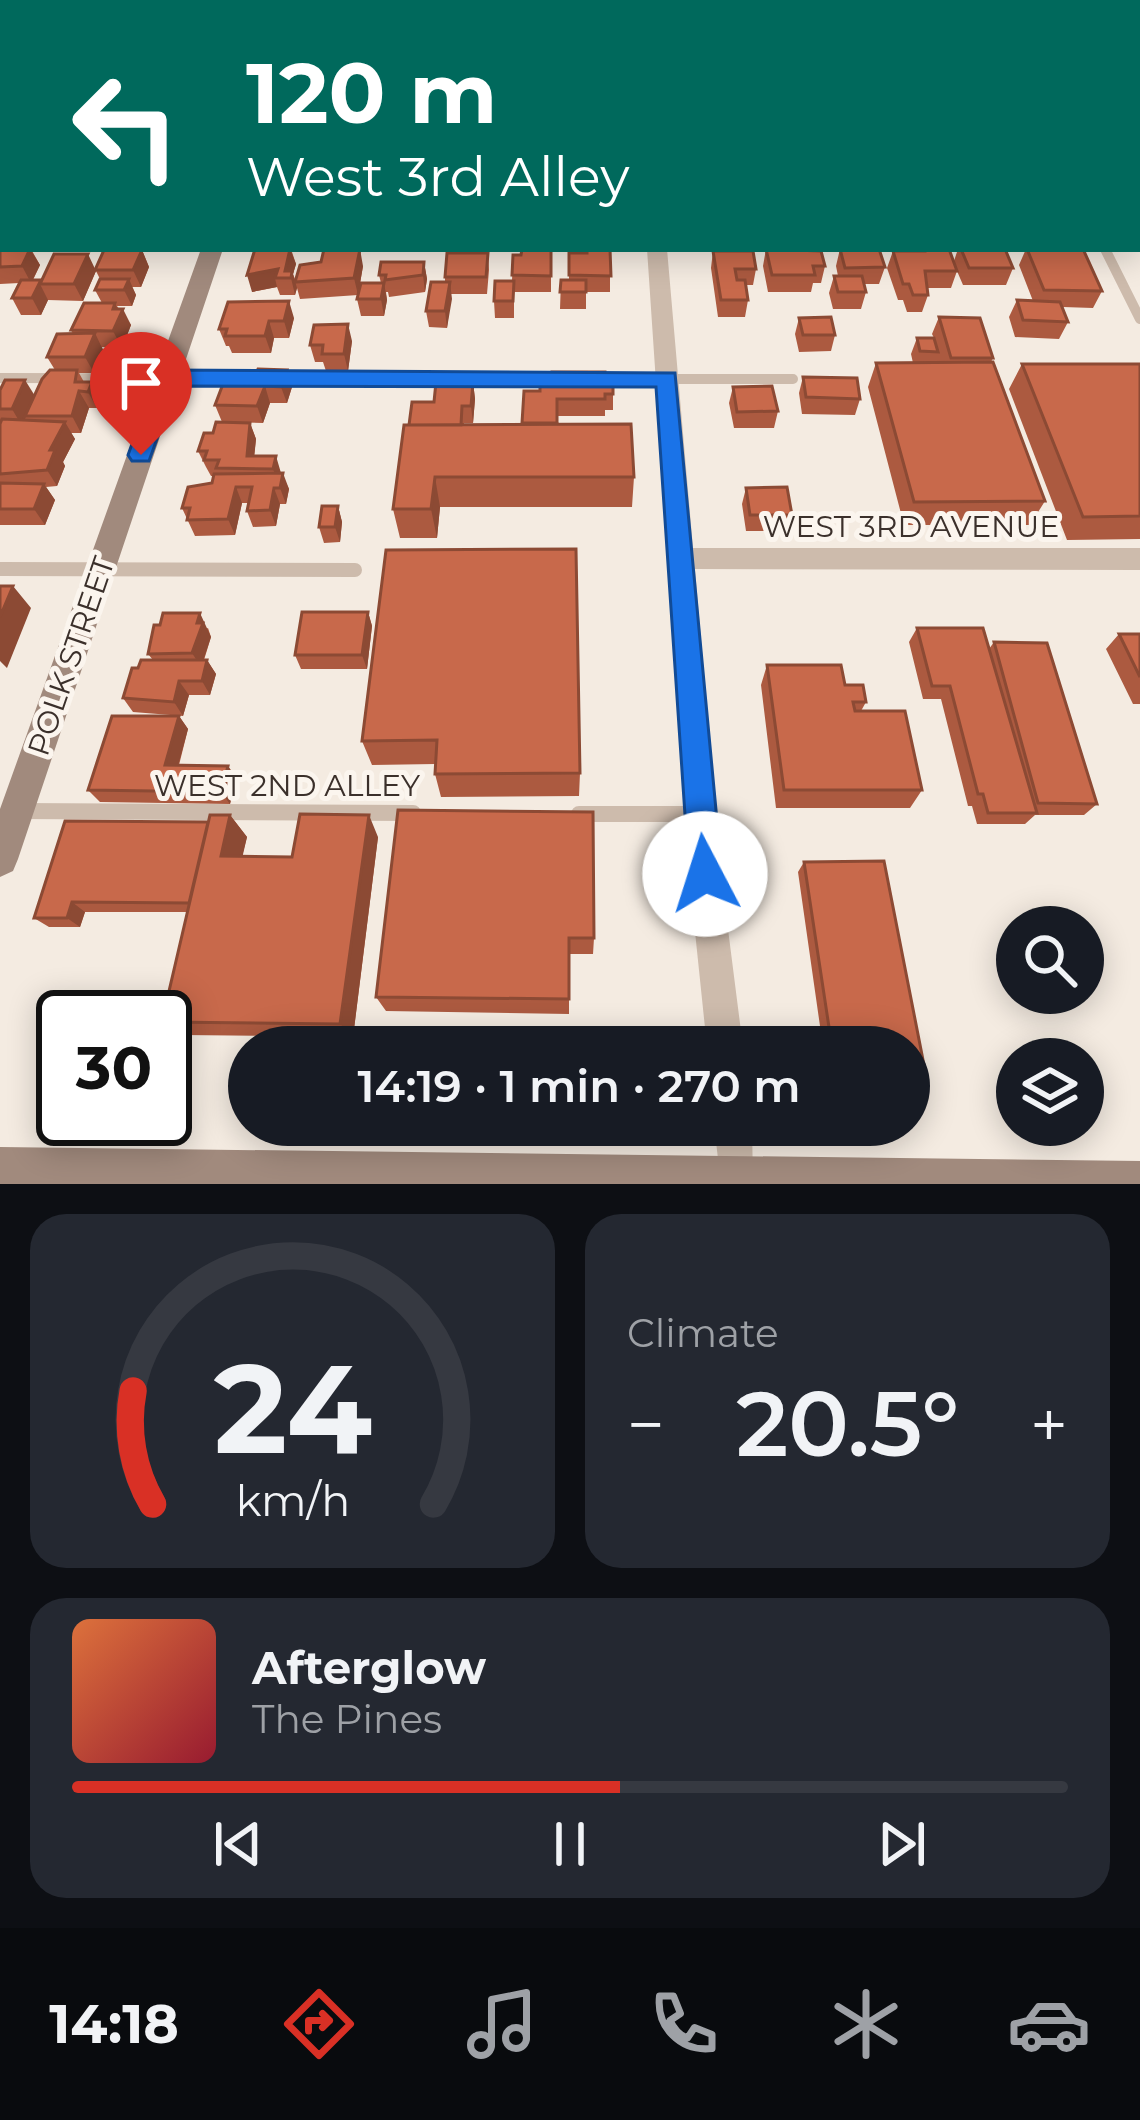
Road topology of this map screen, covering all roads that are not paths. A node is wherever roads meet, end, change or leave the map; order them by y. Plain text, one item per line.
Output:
1 (211, 252) edge
2 (657, 252) edge
3 (1106, 252) edge
4 (1140, 319) edge
5 (0, 378) edge
6 (167, 378) junction
7 (667, 379) junction
8 (793, 379) dead end
9 (682, 558) junction
10 (1140, 560) edge
11 (0, 569) edge
12 (101, 570) junction
13 (356, 570) dead end
14 (17, 811) junction
15 (441, 813) edge
16 (559, 814) edge
17 (700, 814) junction
18 (0, 859) edge
19 (722, 1026) edge
20 (735, 1146) edge
21 (0, 1168) edge
22 (737, 1177) junction
23 (674, 1180) edge
24 (1140, 1183) edge

1 - 6 street, POLK STREET
2 - 7 street
3 - 4 lane
5 - 6 lane
6 - 7 lane
6 - 12 street, POLK STREET
7 - 8 lane
7 - 9 street
9 - 10 street, WEST 3RD AVENUE
9 - 17 street
11 - 12 lane
12 - 13 lane
12 - 14 street, POLK STREET
14 - 15 lane, WEST 2ND ALLEY
14 - 18 street, POLK STREET
16 - 17 lane
17 - 19 street
20 - 22 street
21 - 23 street
22 - 23 street
22 - 24 street

